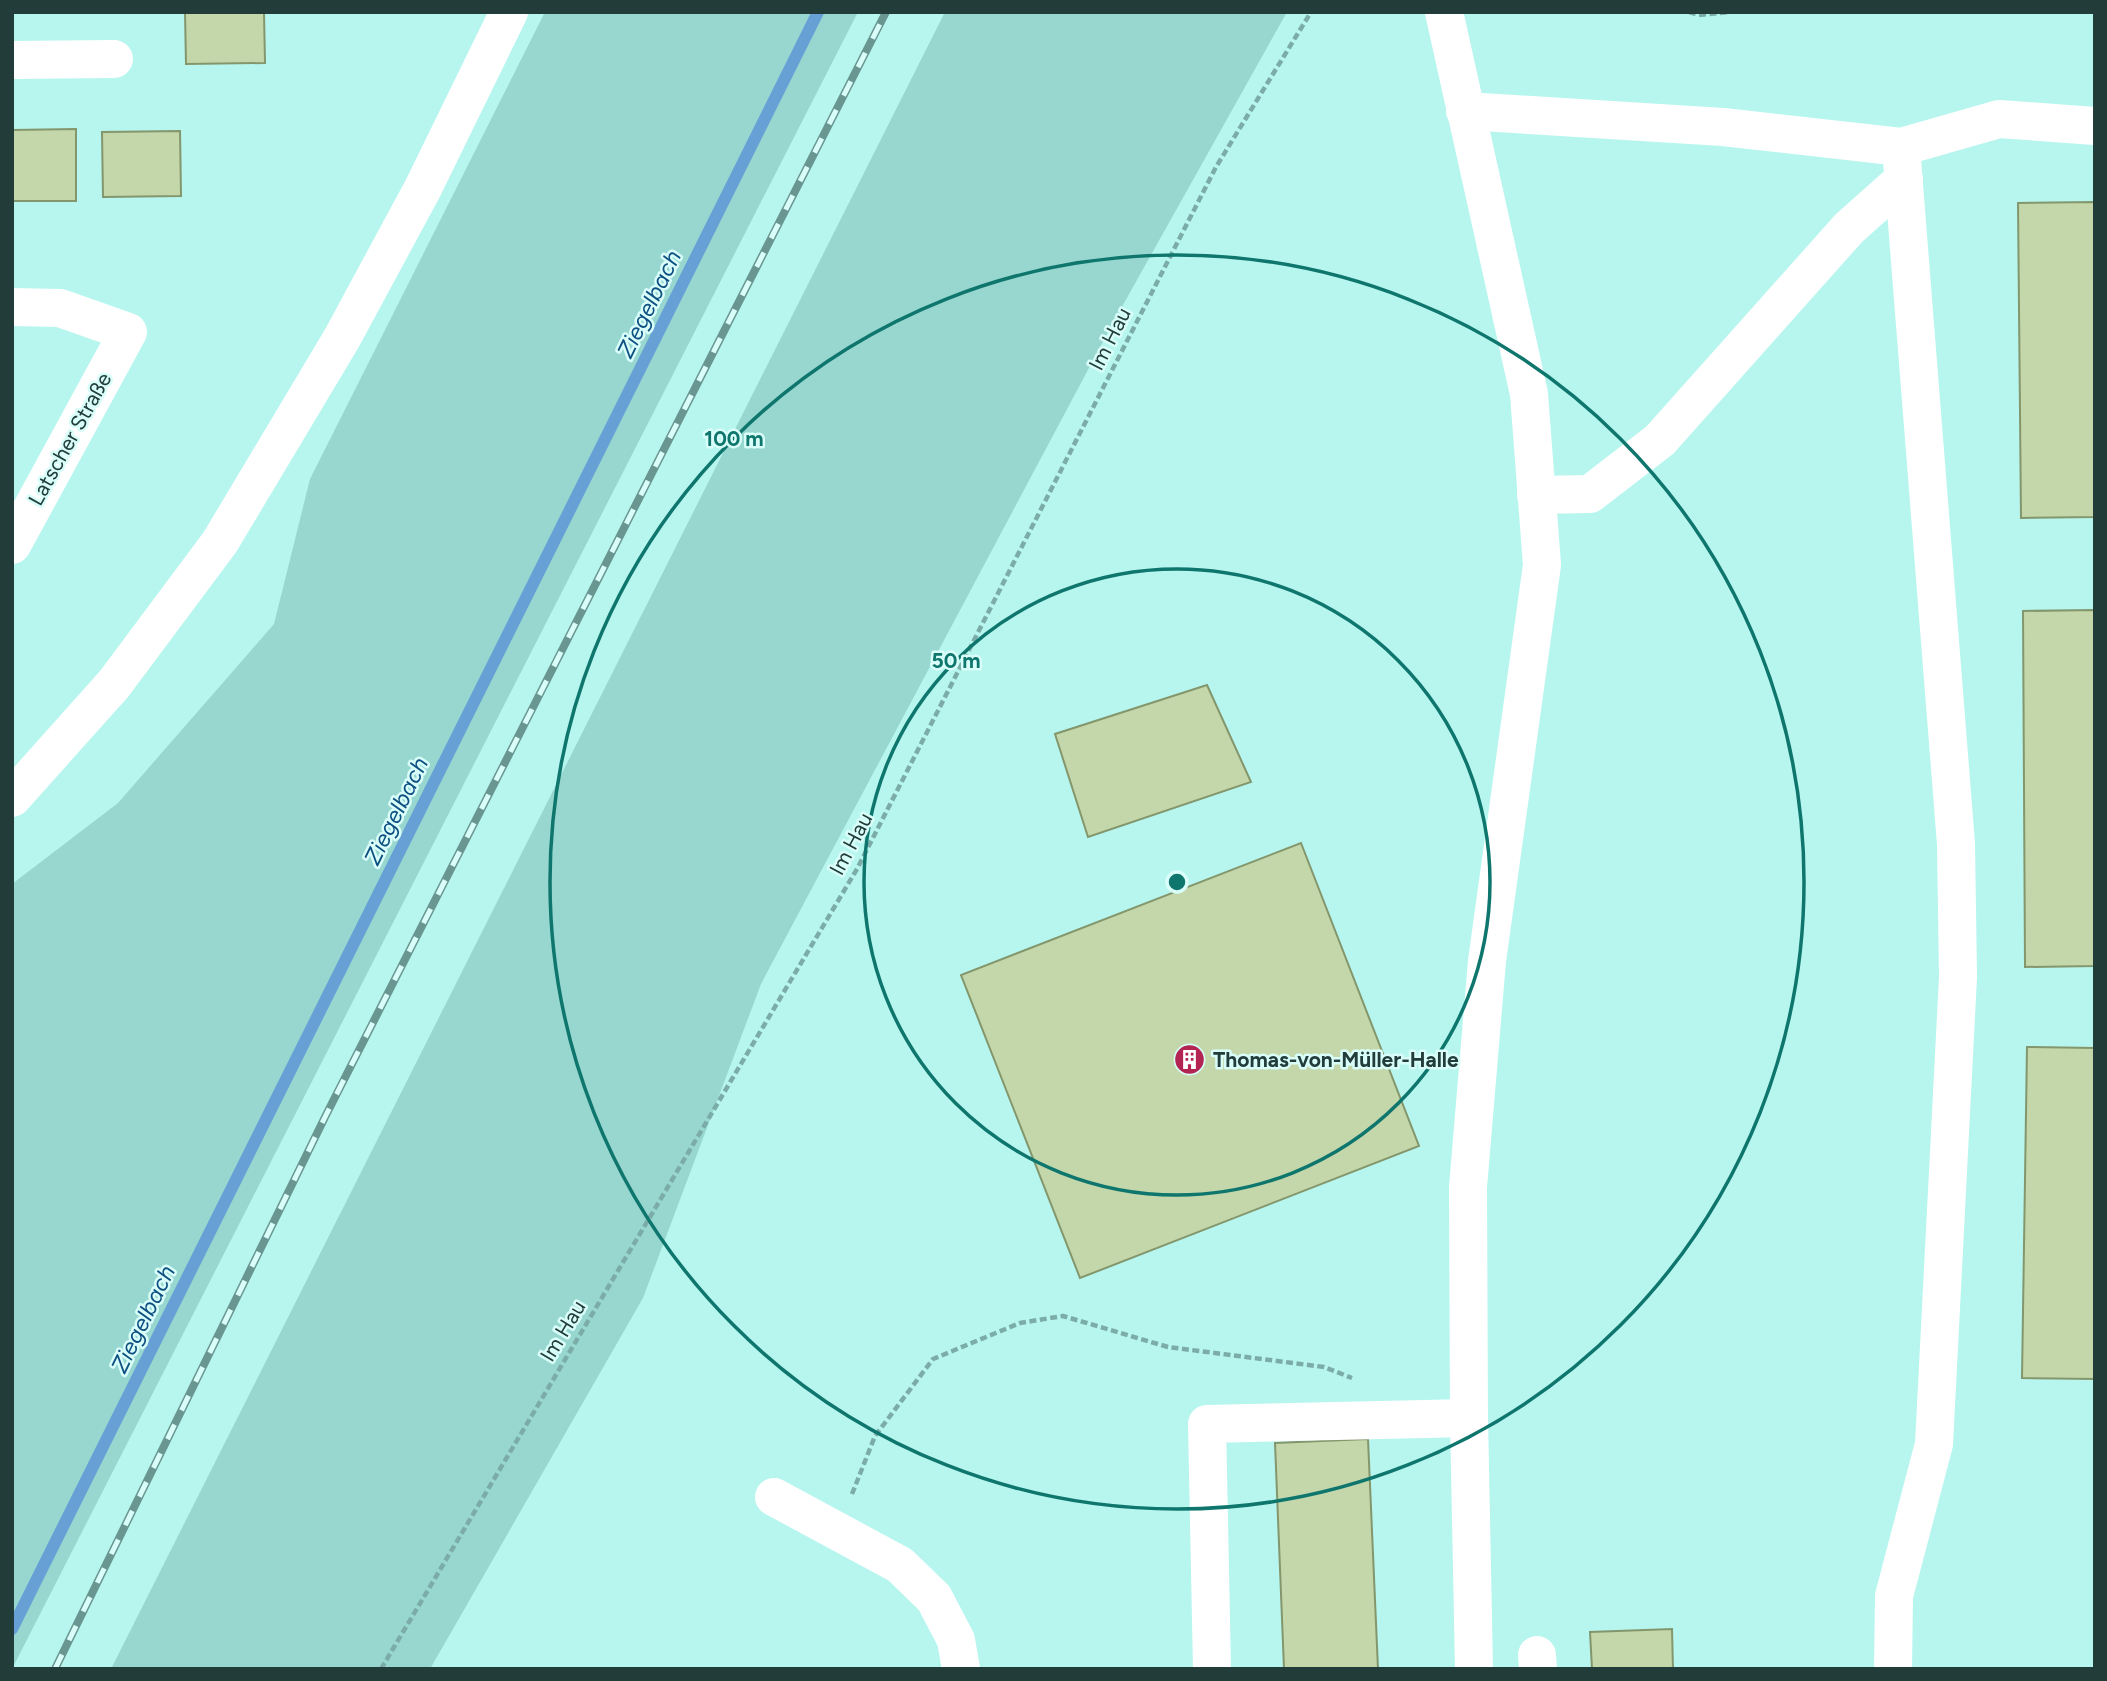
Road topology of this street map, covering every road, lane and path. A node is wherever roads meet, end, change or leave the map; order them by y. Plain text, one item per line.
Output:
1 (509, 12) edge
2 (1311, 12) edge
3 (1444, 12) edge
4 (1689, 12) edge
5 (1731, 12) edge
6 (114, 59) dead end
7 (12, 60) edge
8 (1465, 111) junction
9 (2095, 126) edge
10 (1903, 163) junction
11 (12, 307) edge
12 (1536, 495) junction
13 (12, 545) edge
14 (12, 798) edge
15 (1358, 1381) dead end
16 (1469, 1418) junction
17 (774, 1497) dead end
18 (837, 1531) junction
19 (381, 1669) edge
20 (961, 1669) edge
21 (1212, 1669) edge
22 (1474, 1669) edge
23 (1894, 1669) edge

1 - 14 main road
2 - 19 path, Im Hau
3 - 8 main road
4 - 5 path
6 - 7 main road
8 - 10 main road
8 - 12 main road
9 - 10 main road
10 - 12 main road
10 - 23 main road
11 - 13 main road, Latscher Straße
12 - 16 main road
15 - 18 path
16 - 21 main road
16 - 22 main road
17 - 18 main road
18 - 20 main road

